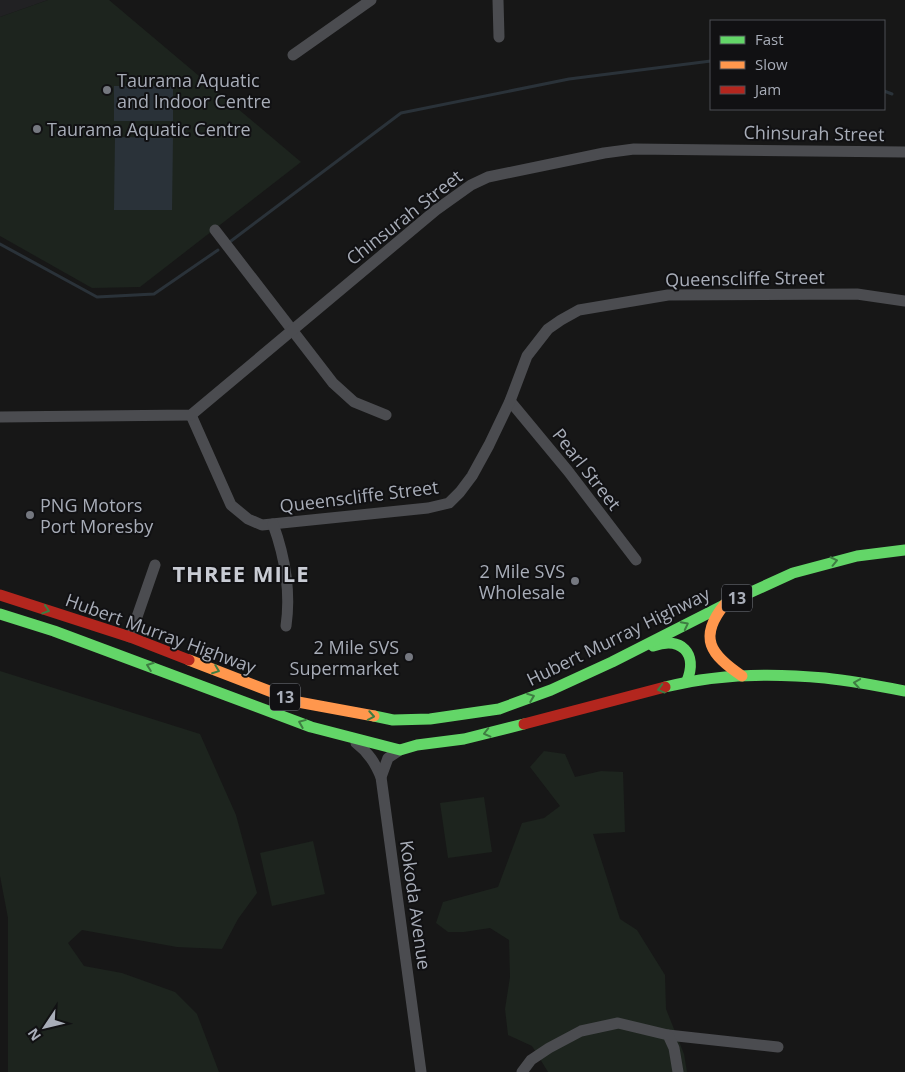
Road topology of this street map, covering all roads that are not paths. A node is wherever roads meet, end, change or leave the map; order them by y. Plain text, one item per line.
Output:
1 (371, 0) edge
2 (498, 0) edge
3 (500, 37) dead end
4 (293, 55) dead end
5 (905, 152) edge
6 (215, 230) dead end
7 (905, 301) edge
8 (292, 330) junction
9 (510, 401) junction
10 (191, 415) junction
11 (386, 415) dead end
12 (0, 417) edge
13 (273, 524) junction
14 (905, 550) edge
15 (636, 560) dead end
16 (155, 565) dead end
17 (0, 594) edge
18 (725, 604) junction
19 (0, 614) edge
20 (0, 621) edge
21 (286, 626) dead end
22 (54, 631) junction
23 (130, 637) junction
24 (612, 662) junction
25 (742, 676) junction
26 (688, 682) junction
27 (905, 691) edge
28 (343, 735) junction
29 (400, 750) junction
30 (380, 777) junction
31 (668, 1035) junction
32 (778, 1047) dead end
33 (421, 1072) edge
34 (522, 1072) edge
35 (678, 1072) edge

1 - 4 street
2 - 3 street
5 - 8 street, Chinsurah Street
6 - 8 street
7 - 9 street, Queenscliffe Street
8 - 10 street, Chinsurah Street
8 - 11 street
9 - 13 street, Queenscliffe Street
9 - 15 street, Pearl Street
10 - 12 street
10 - 13 street, Queenscliffe Street
13 - 21 street
18 -> 14 highway, Hubert Murray Highway / 13
16 - 23 street
17 -> 23 highway, Hubert Murray Highway / 13
24 -> 18 highway, Hubert Murray Highway / 13
18 - 25 highway
19 - 22 highway, Hubert Murray Highway / 13
20 - 22 highway
28 -> 22 highway, Hubert Murray Highway / 13
23 -> 24 highway, Hubert Murray Highway / 13
24 - 26 highway
25 - 26 highway, Hubert Murray Highway / 13
27 -> 25 highway, Hubert Murray Highway / 13
26 -> 29 highway, Hubert Murray Highway / 13
28 - 29 highway, Hubert Murray Highway / 13
28 - 30 street, Kokoda Avenue
29 - 30 street
30 - 33 street, Kokoda Avenue
31 - 32 street
31 - 34 street
31 - 35 street

